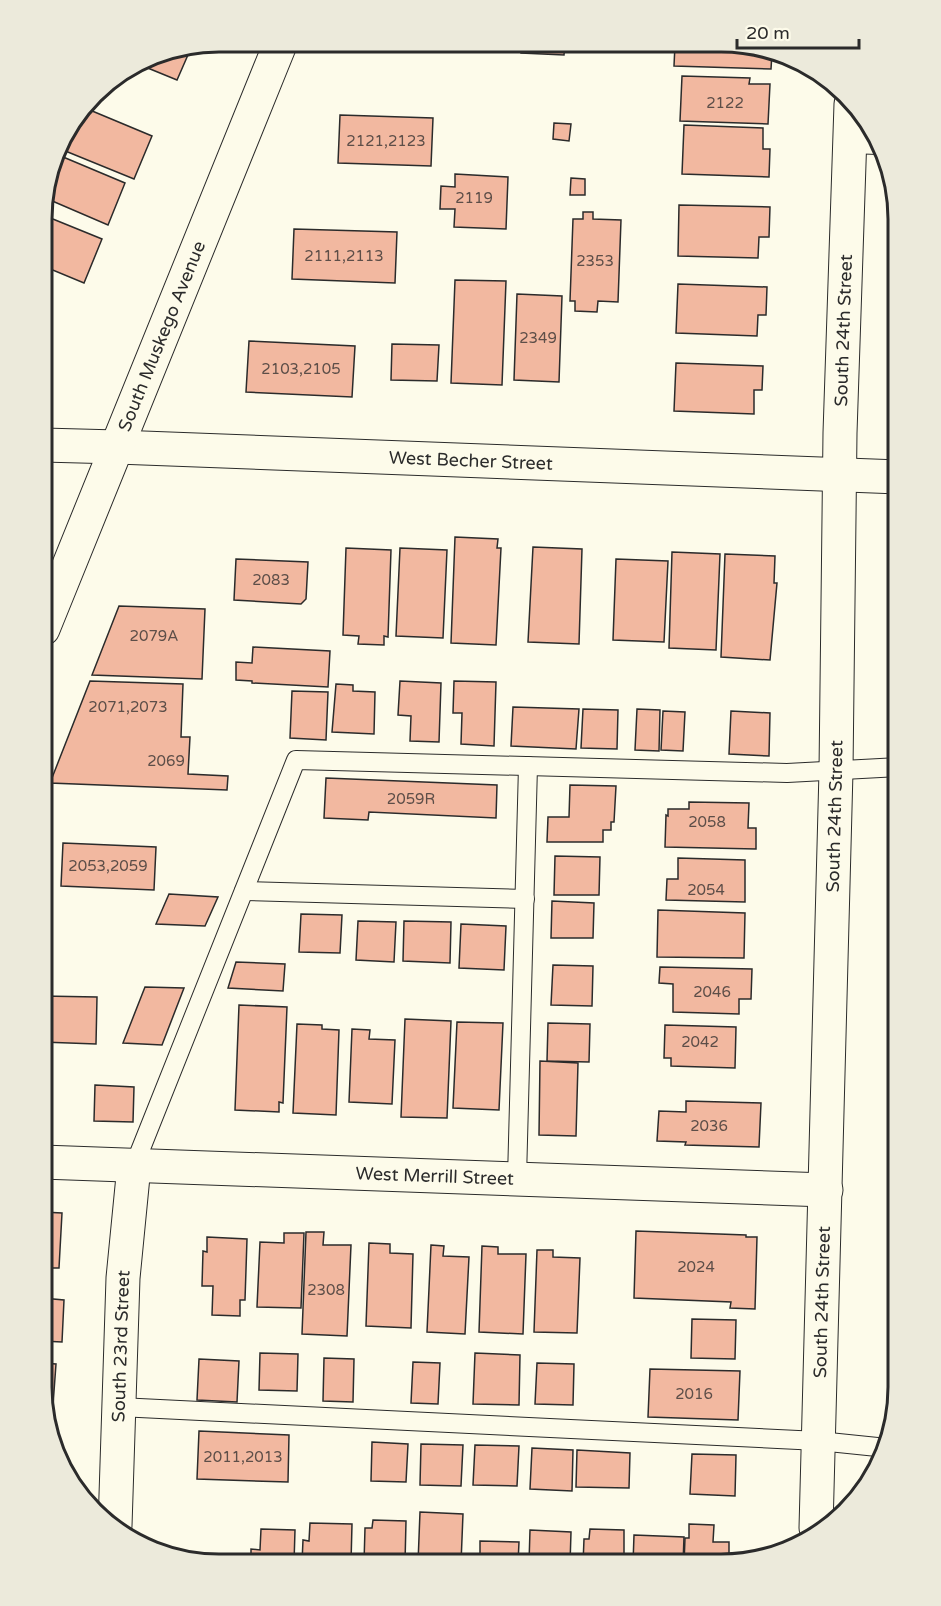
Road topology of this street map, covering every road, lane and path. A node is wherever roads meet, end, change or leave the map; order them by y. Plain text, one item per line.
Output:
1 (277, 53) edge
2 (856, 122) edge
3 (864, 144) edge
4 (52, 445) edge
5 (117, 447) junction
6 (839, 475) junction
7 (888, 477) edge
8 (52, 607) edge
9 (528, 766) junction
10 (888, 768) edge
11 (836, 771) junction
12 (243, 891) junction
13 (525, 899) junction
14 (52, 1162) edge
15 (134, 1166) junction
16 (517, 1178) junction
17 (826, 1190) junction
18 (119, 1407) junction
19 (819, 1441) junction
20 (877, 1447) edge
21 (115, 1517) edge
22 (816, 1524) edge

1 - 5 street, South Muskego Avenue
2 - 3 street, South 24th Street
3 - 6 street, South 24th Street
4 - 5 street, West Becher Street
5 - 6 street, West Becher Street
5 - 8 street, South Muskego Avenue
6 - 7 street, West Becher Street
6 - 11 street, South 24th Street
9 - 11 lane
9 - 12 lane
9 - 13 lane
10 - 11 lane
11 - 17 street, South 24th Street
12 - 13 lane
12 - 15 lane
13 - 16 lane
14 - 15 street, West Merrill Street
15 - 16 street, West Merrill Street
15 - 18 street, South 23rd Street
16 - 17 street, West Merrill Street
17 - 19 street, South 24th Street
18 - 19 lane
18 - 21 street, South 23rd Street
19 - 20 lane
19 - 22 street, South 24th Street

